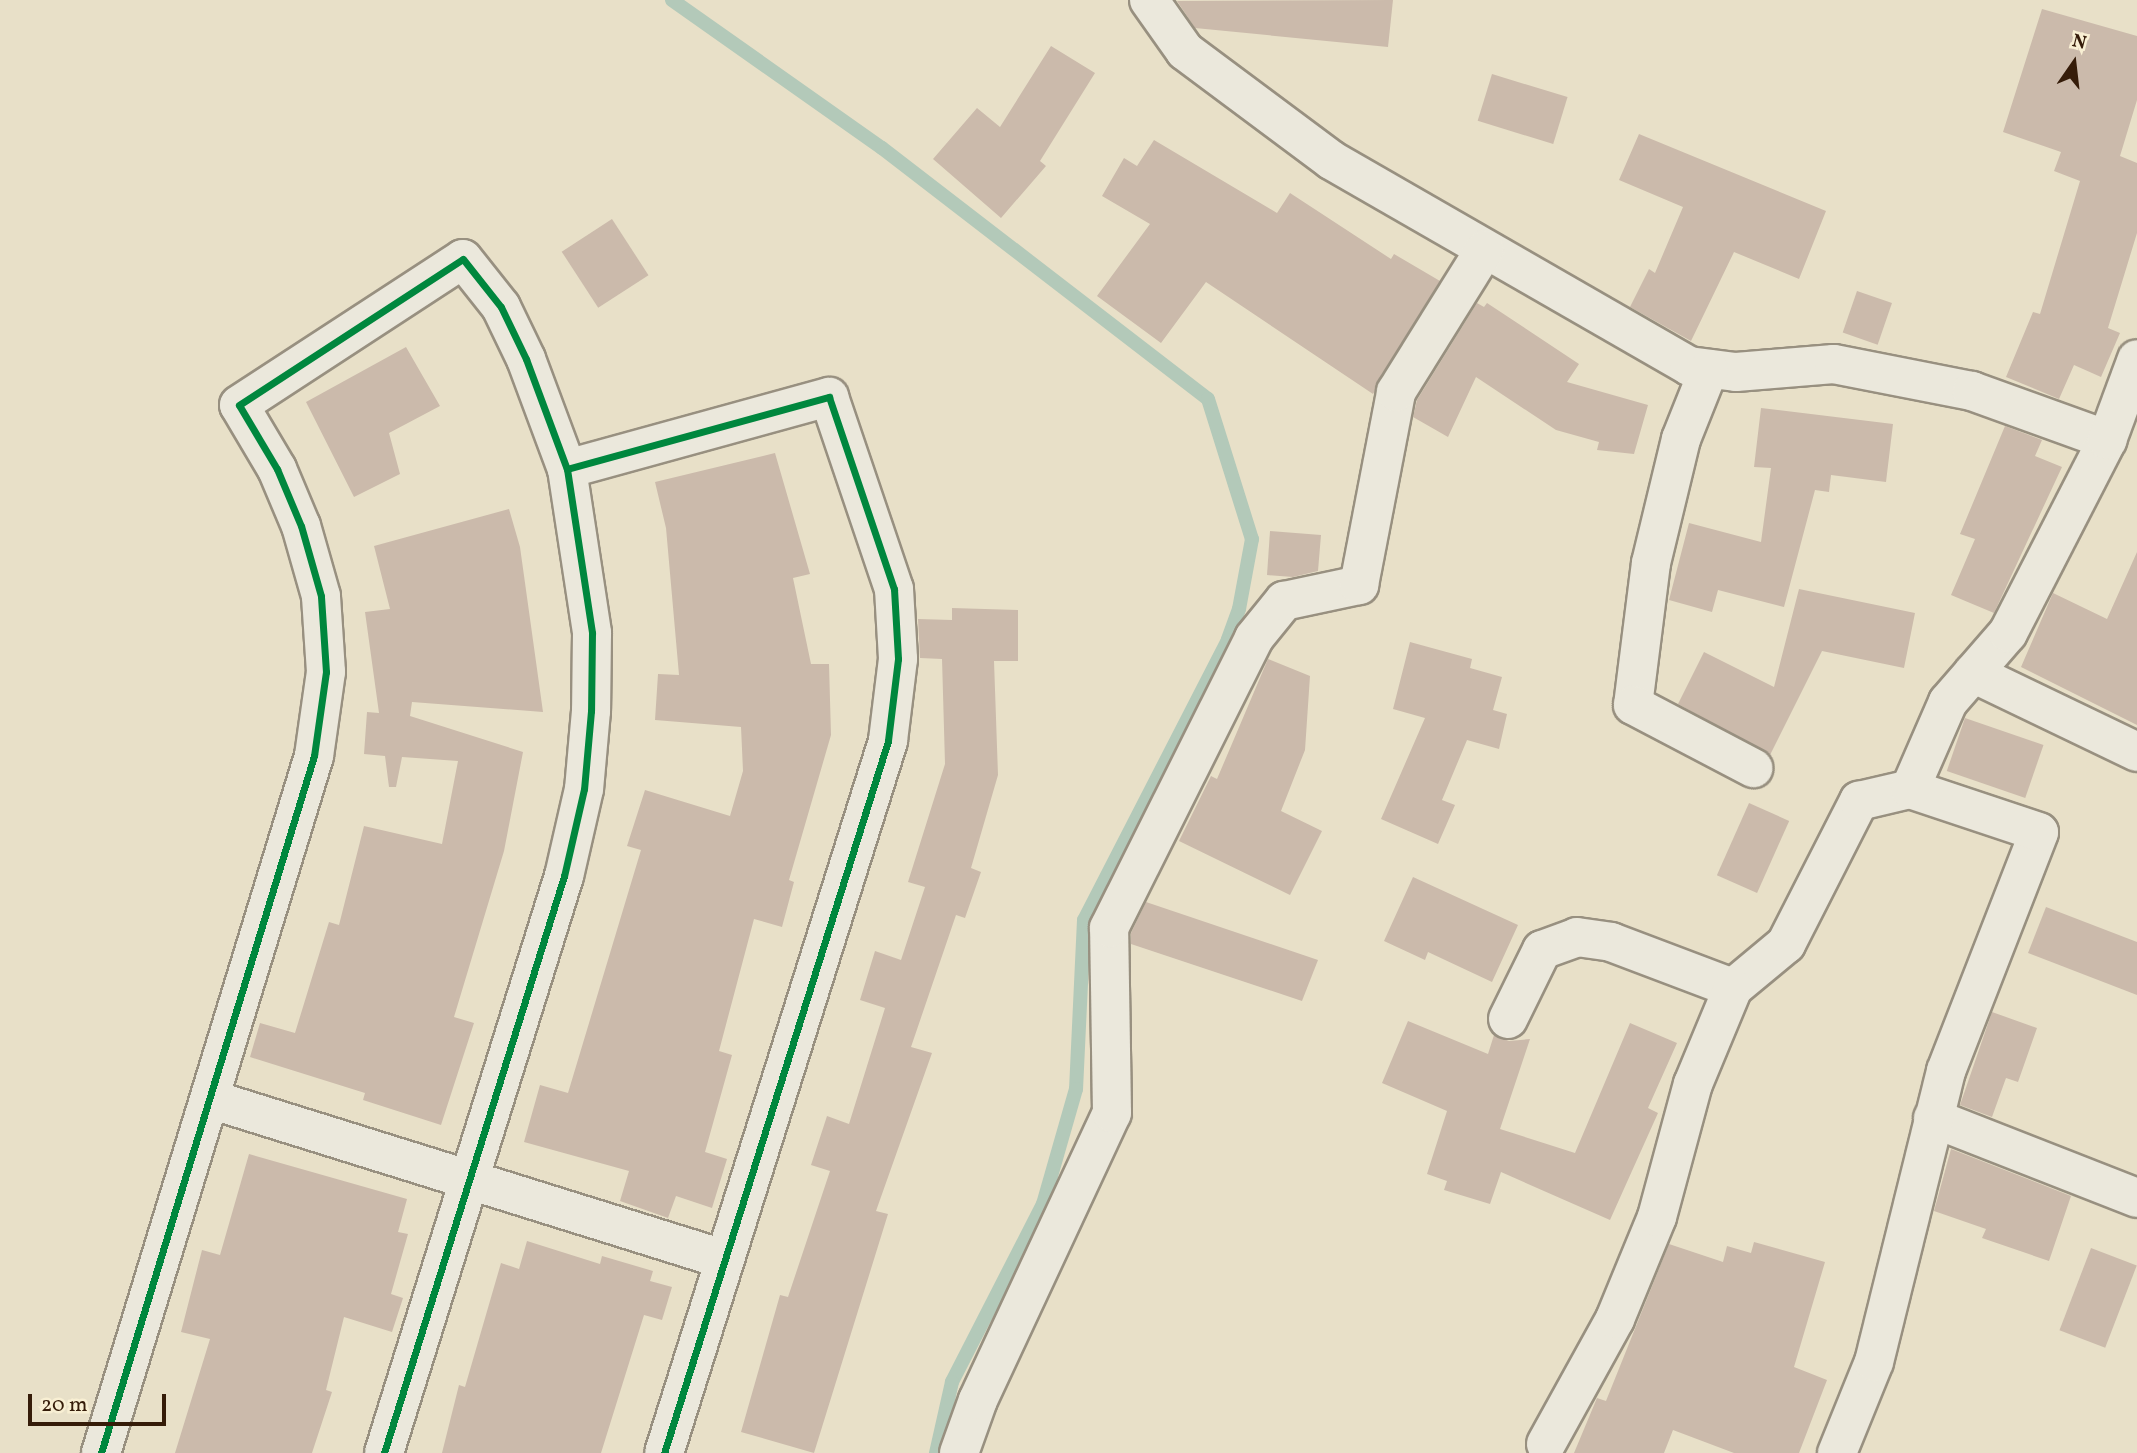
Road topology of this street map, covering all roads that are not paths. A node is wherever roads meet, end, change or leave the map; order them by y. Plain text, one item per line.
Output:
1 (1149, 0) edge
2 (1485, 249) junction
3 (2137, 359) edge
4 (1709, 369) junction
5 (2107, 440) junction
6 (567, 469) junction
7 (1973, 673) junction
8 (2137, 752) edge
9 (1753, 768) dead end
10 (1910, 789) junction
11 (1733, 988) junction
12 (1508, 1019) dead end
13 (210, 1099) junction
14 (1933, 1118) junction
15 (469, 1181) junction
16 (2137, 1198) edge
17 (723, 1259) junction
18 (1546, 1444) dead end
19 (101, 1453) edge
20 (384, 1453) edge
21 (664, 1453) edge
22 (959, 1453) edge
23 (1837, 1453) edge

1 - 2 street
2 - 4 street
2 - 22 street
3 - 5 street
4 - 5 street
4 - 9 street
5 - 7 street
6 - 13 street
6 - 15 street
6 - 17 street
7 - 8 street
7 - 10 street
10 - 11 street
10 - 14 street
11 - 12 street
11 - 18 street
13 - 15 street
13 - 19 street
14 - 16 street
14 - 23 street
15 - 17 street
15 - 20 street
17 - 21 street

